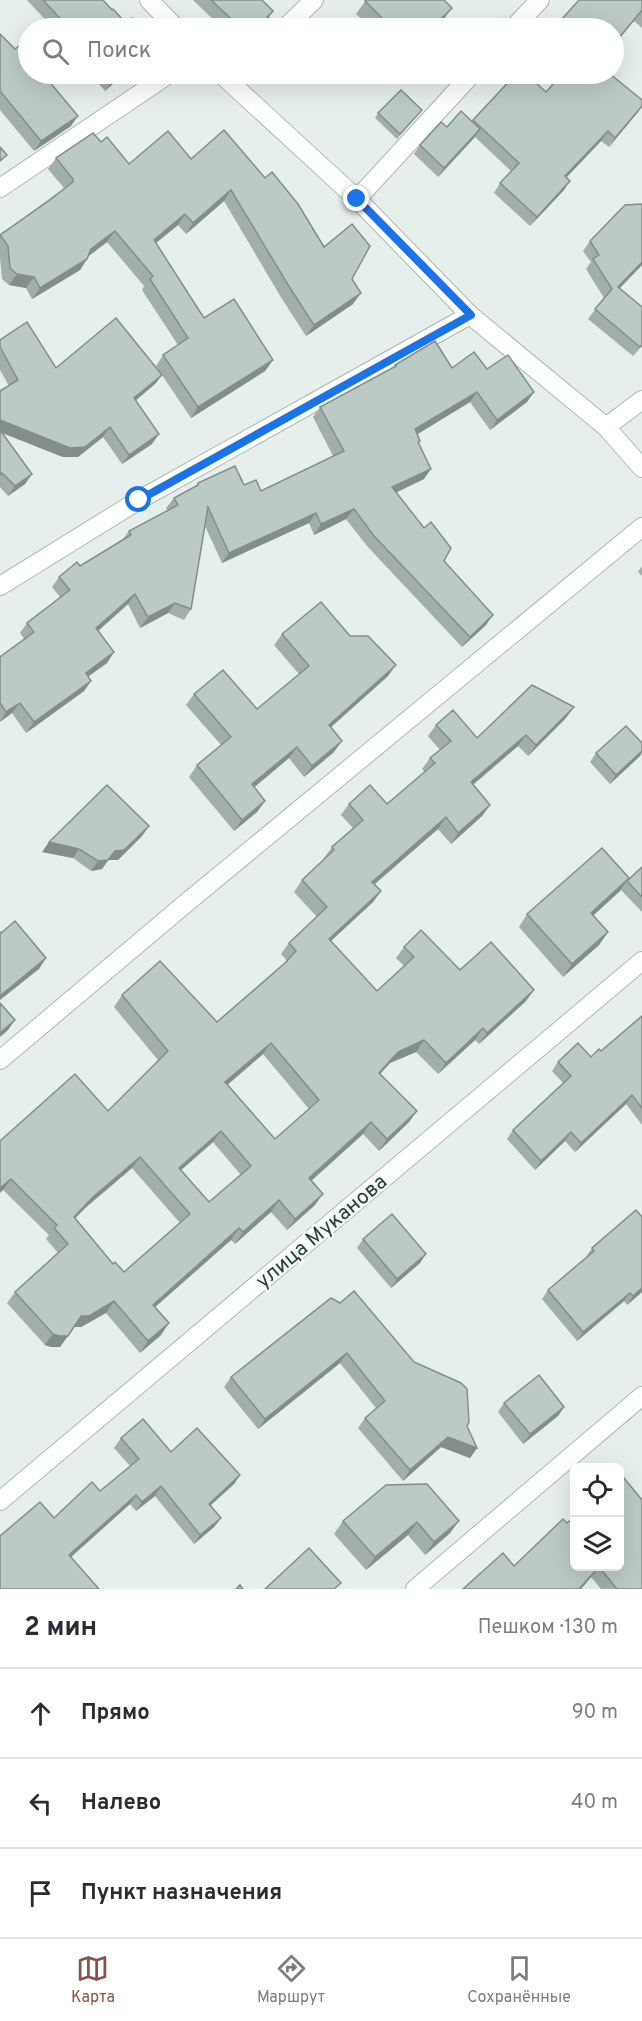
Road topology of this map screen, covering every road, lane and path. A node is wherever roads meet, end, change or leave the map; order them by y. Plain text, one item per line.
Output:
1 (149, 0) edge
2 (314, 0) edge
3 (540, 0) edge
4 (166, 18) edge
5 (295, 18) edge
6 (523, 18) edge
7 (154, 84) edge
8 (238, 84) edge
9 (463, 84) edge
10 (0, 188) edge
11 (357, 199) junction
12 (471, 315) junction
13 (642, 400) edge
14 (606, 427) junction
15 (642, 468) edge
16 (642, 527) edge
17 (0, 586) edge
18 (642, 961) edge
19 (0, 1060) edge
20 (642, 1396) edge
21 (0, 1501) edge
22 (415, 1589) edge

1 - 4 street
2 - 5 street
3 - 6 street
7 - 10 street
8 - 11 street
9 - 11 street
11 - 12 street
12 - 14 street
12 - 17 street
13 - 14 street
14 - 15 street
16 - 19 street
18 - 21 street, улица Муканова
20 - 22 street

